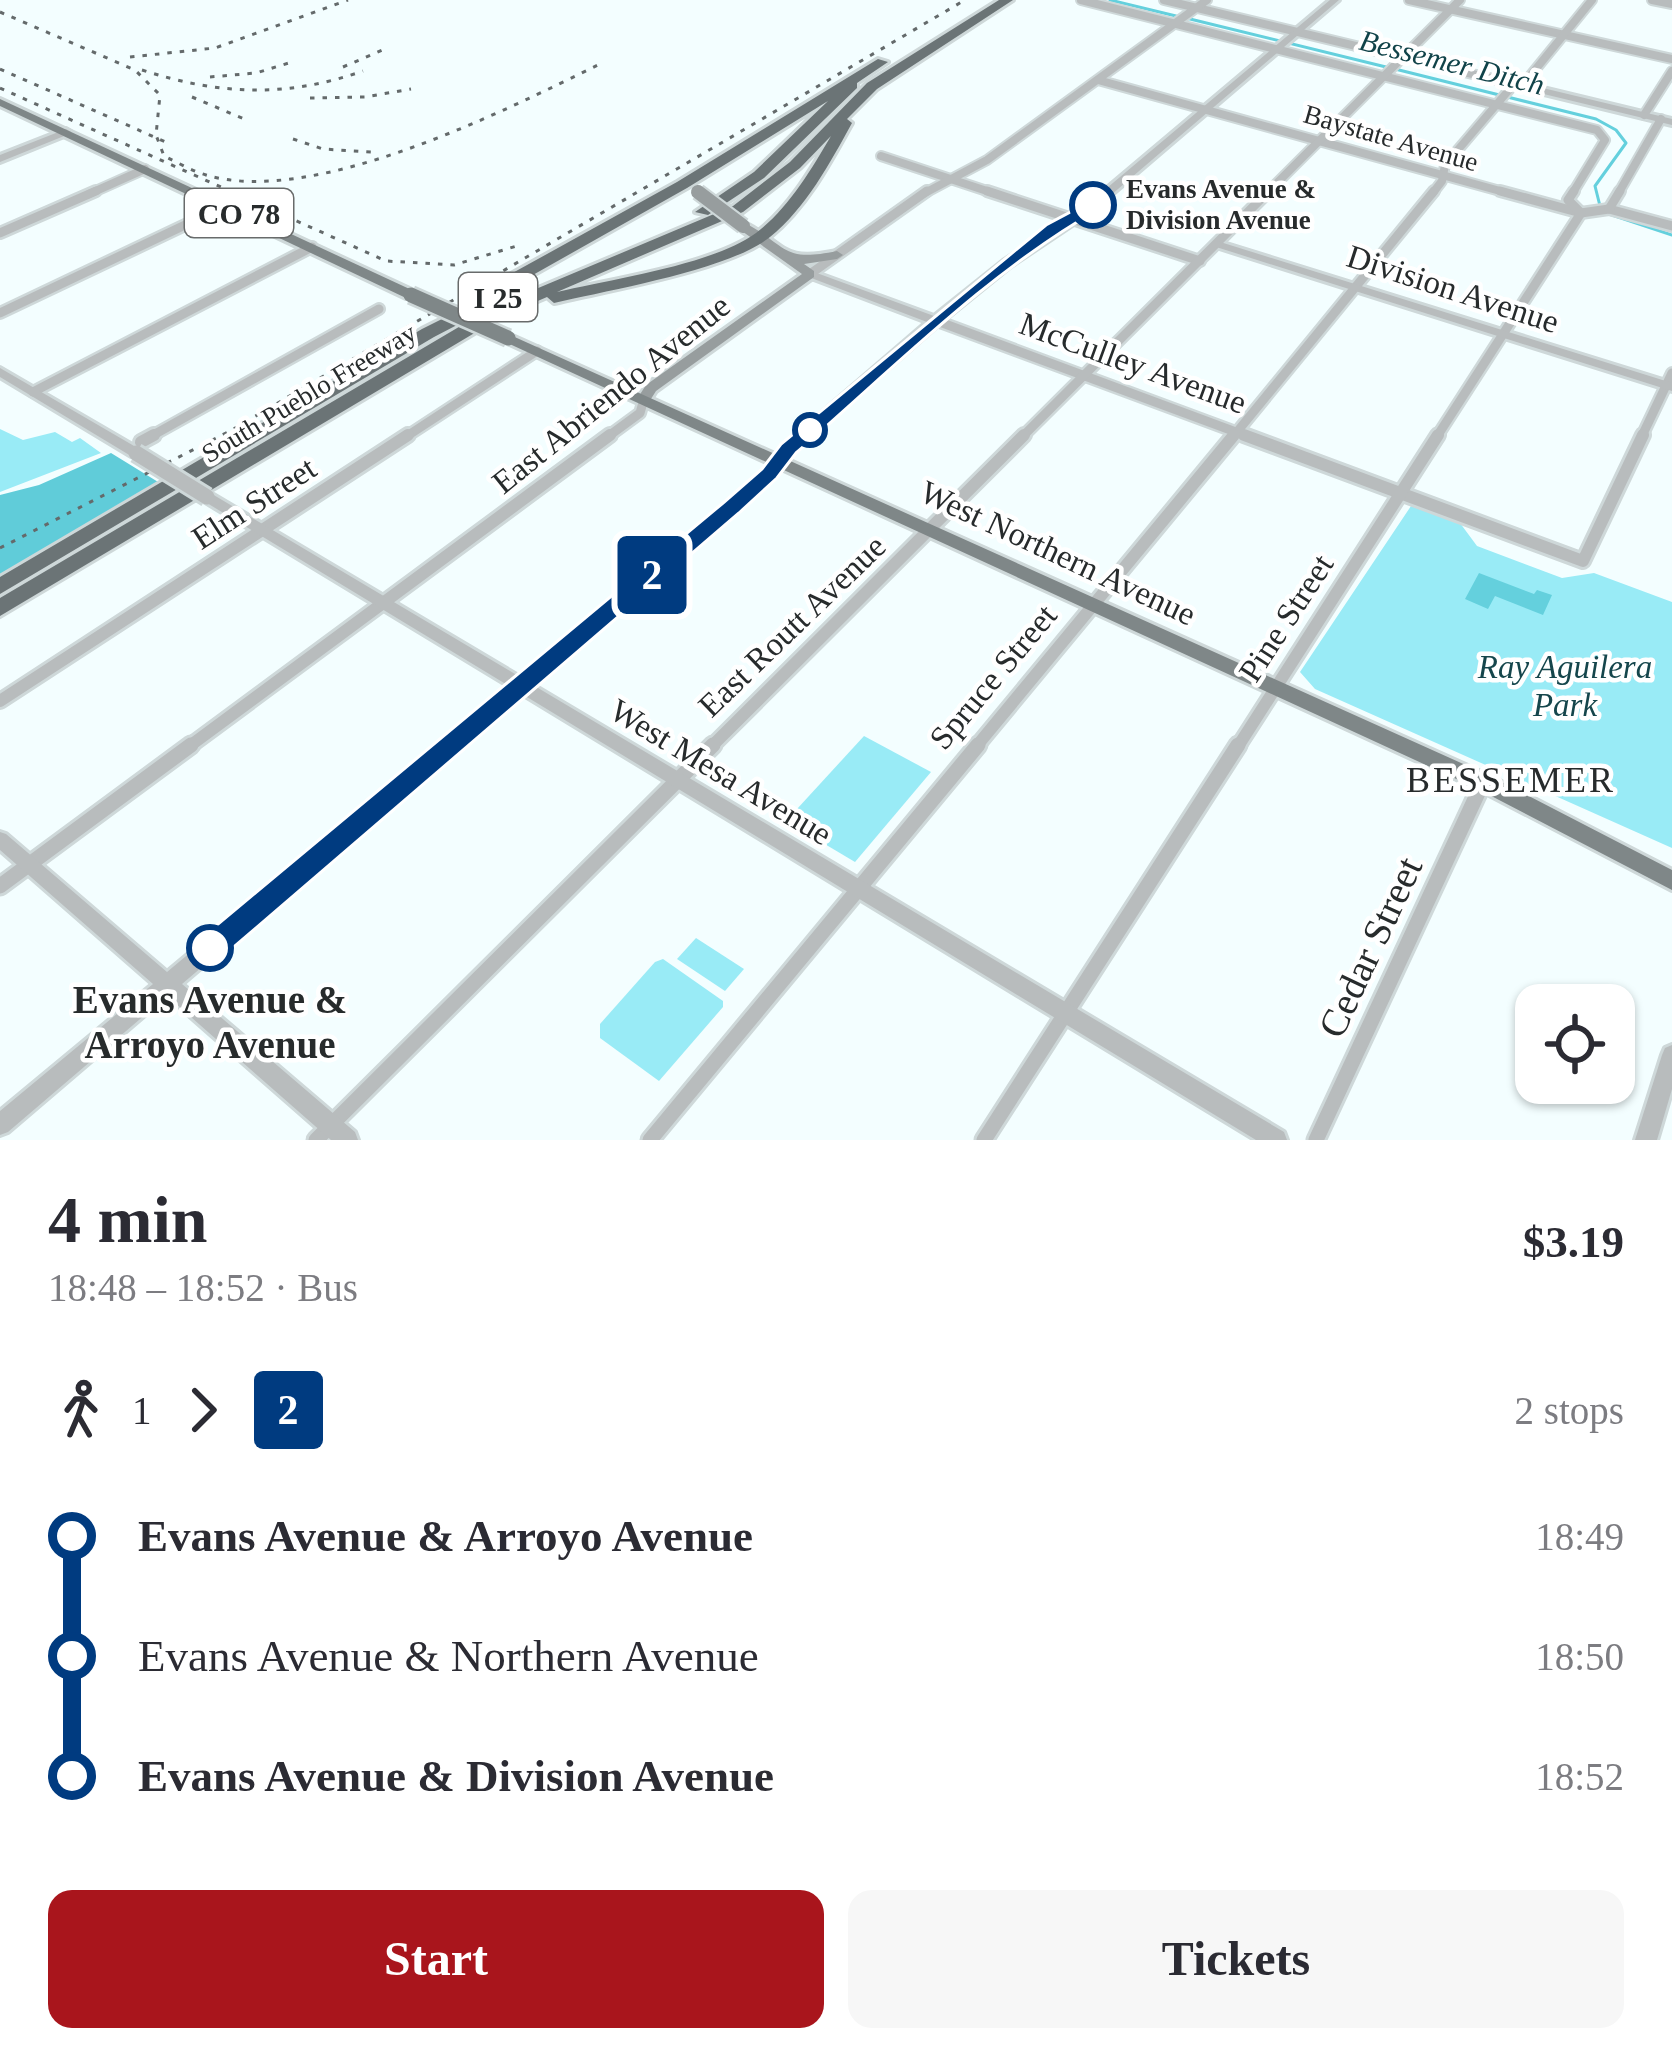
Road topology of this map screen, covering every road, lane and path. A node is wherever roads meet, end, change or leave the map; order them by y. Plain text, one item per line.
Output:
1 (987, 0) edge
2 (1007, 0) edge
3 (1081, 0) edge
4 (1164, 0) edge
5 (1207, 0) edge
6 (1335, 0) edge
7 (1409, 0) edge
8 (1460, 0) edge
9 (1592, 0) edge
10 (1652, 0) edge
11 (1672, 4) edge
12 (1196, 8) junction
13 (1450, 9) junction
14 (1181, 20) junction
15 (1298, 32) junction
16 (1564, 34) junction
17 (1283, 45) junction
18 (1403, 57) junction
19 (1672, 58) edge
20 (882, 62) junction
21 (1390, 71) junction
22 (1672, 71) edge
23 (1098, 80) junction
24 (1518, 85) junction
25 (872, 86) junction
26 (1501, 98) junction
27 (1, 103) edge
28 (1208, 109) junction
29 (1644, 115) junction
30 (1666, 120) edge
31 (66, 132) junction
32 (1321, 140) junction
33 (881, 156) dead end
34 (0, 159) edge
35 (145, 169) junction
36 (1442, 173) junction
37 (948, 179) junction
38 (690, 189) junction
39 (225, 206) junction
40 (1610, 209) junction
41 (1586, 212) junction
42 (1072, 219) junction
43 (1672, 226) edge
44 (0, 232) edge
45 (759, 239) junction
46 (1217, 244) junction
47 (312, 247) junction
48 (776, 252) junction
49 (837, 255) junction
50 (1200, 261) junction
51 (810, 274) junction
52 (1358, 287) junction
53 (778, 297) junction
54 (379, 309) dead end
55 (0, 313) edge
56 (937, 321) junction
57 (1503, 333) junction
58 (433, 340) junction
59 (537, 351) junction
60 (0, 372) edge
61 (1086, 375) junction
62 (1670, 381) edge
63 (33, 392) junction
64 (644, 399) junction
65 (1238, 430) junction
66 (138, 448) junction
67 (778, 461) junction
68 (1404, 493) junction
69 (262, 531) junction
70 (932, 531) junction
71 (0, 587) edge
72 (384, 603) junction
73 (1092, 605) junction
74 (0, 608) edge
75 (522, 686) junction
76 (1276, 689) junction
77 (0, 700) edge
78 (676, 782) junction
79 (1483, 782) junction
80 (0, 839) edge
81 (29, 865) junction
82 (1672, 881) edge
83 (0, 886) edge
84 (856, 889) junction
85 (167, 985) junction
86 (1066, 1015) junction
87 (1672, 1055) edge
88 (0, 1126) edge
89 (331, 1135) edge
90 (650, 1140) edge
91 (984, 1140) edge
92 (1276, 1140) edge
93 (1316, 1140) edge
94 (1646, 1140) edge

1 - 20 highway, South Pueblo Freeway / I 25
2 - 25 highway, South Pueblo Freeway / I 25
3 - 14 street
4 - 12 street
5 - 12 street, East Abriendo Avenue
6 - 15 street
7 - 13 street
8 - 13 street, East Routt Avenue
9 - 16 street, Spruce Street
10 - 11 street
12 - 14 street, East Abriendo Avenue
12 - 15 street
13 - 16 street
13 - 18 street, East Routt Avenue
14 - 17 street
14 - 23 street, East Abriendo Avenue
15 - 17 street
15 - 18 street
16 - 19 street
16 - 24 street, Spruce Street
17 - 21 street
17 - 28 street
18 - 21 street, East Routt Avenue
18 - 24 street
20 - 38 highway
20 - 58 highway, South Pueblo Freeway / I 25
21 - 26 street
21 - 32 street, East Routt Avenue
22 - 29 street
23 - 28 street, Baystate Avenue
23 - 37 street, East Abriendo Avenue
24 - 26 street, Spruce Street
24 - 29 street
25 - 45 highway
25 - 58 highway, South Pueblo Freeway / I 25
26 - 36 street, Spruce Street
26 - 41 street, Pine Street
27 - 31 main road, CO 78
28 - 32 street, Baystate Avenue
28 - 42 street
29 - 30 street
30 - 40 street
31 - 34 street
31 - 35 main road, CO 78
32 - 36 street, Baystate Avenue
32 - 46 street, East Routt Avenue
33 - 37 street
35 - 39 main road, CO 78
35 - 44 street
36 - 41 street, Baystate Avenue
36 - 52 street, Spruce Street
37 - 42 street
37 - 49 street, East Abriendo Avenue
38 - 45 main road, McCulley Avenue, bridge
38 - 58 highway
39 - 47 main road, CO 78
39 - 55 street
40 - 41 street, Baystate Avenue
40 - 43 street, Baystate Avenue
41 - 57 street, Pine Street
42 - 50 street
42 - 56 street
45 - 48 main road, McCulley Avenue
45 - 58 highway
46 - 50 street, East Routt Avenue
46 - 52 street, Division Avenue
47 - 59 main road, West Northern Avenue / CO 78, bridge
47 - 63 street
48 - 49 main road
48 - 51 main road, McCulley Avenue
48 - 53 main road
49 - 51 street, East Abriendo Avenue
50 - 61 street, East Routt Avenue
51 - 53 main road, East Abriendo Avenue
51 - 56 street, McCulley Avenue
52 - 57 street, Division Avenue
52 - 65 street, Spruce Street
53 - 64 main road, East Abriendo Avenue
54 - 66 street
56 - 61 street, McCulley Avenue
56 - 67 street
57 - 62 street, Division Avenue
57 - 68 street, Pine Street
58 - 71 highway, South Pueblo Freeway / I 25
58 - 74 highway, South Pueblo Freeway / I 25
59 - 64 main road, West Northern Avenue / CO 78
59 - 69 street, Elm Street
60 - 63 street, West Mesa Avenue
61 - 65 street, McCulley Avenue
61 - 70 street, East Routt Avenue
62 - 68 street, McCulley Avenue
63 - 66 street, West Mesa Avenue
64 - 67 main road, West Northern Avenue / CO 78
64 - 72 street, East Abriendo Avenue
65 - 68 street, McCulley Avenue
65 - 73 street, Spruce Street
66 - 69 street, West Mesa Avenue, bridge
67 - 70 main road, West Northern Avenue / CO 78
67 - 75 street
68 - 76 street, Pine Street
69 - 72 street, West Mesa Avenue
69 - 77 street, Elm Street
70 - 73 main road, West Northern Avenue / CO 78
70 - 78 street, East Routt Avenue
72 - 75 street, West Mesa Avenue
72 - 81 street, East Abriendo Avenue
73 - 76 main road, West Northern Avenue / CO 78
73 - 84 street, Spruce Street
75 - 78 street, West Mesa Avenue
75 - 85 street
76 - 79 main road, West Northern Avenue / CO 78
76 - 86 street, Pine Street
78 - 84 street, West Mesa Avenue
78 - 89 street, East Routt Avenue
79 - 82 main road, West Northern Avenue / CO 78
79 - 93 street, Cedar Street
80 - 81 street
81 - 83 street, East Abriendo Avenue
81 - 85 street
84 - 86 street, West Mesa Avenue
84 - 90 street, Spruce Street
85 - 88 street
85 - 89 street
86 - 91 street, Pine Street
86 - 92 street, West Mesa Avenue
87 - 94 street

